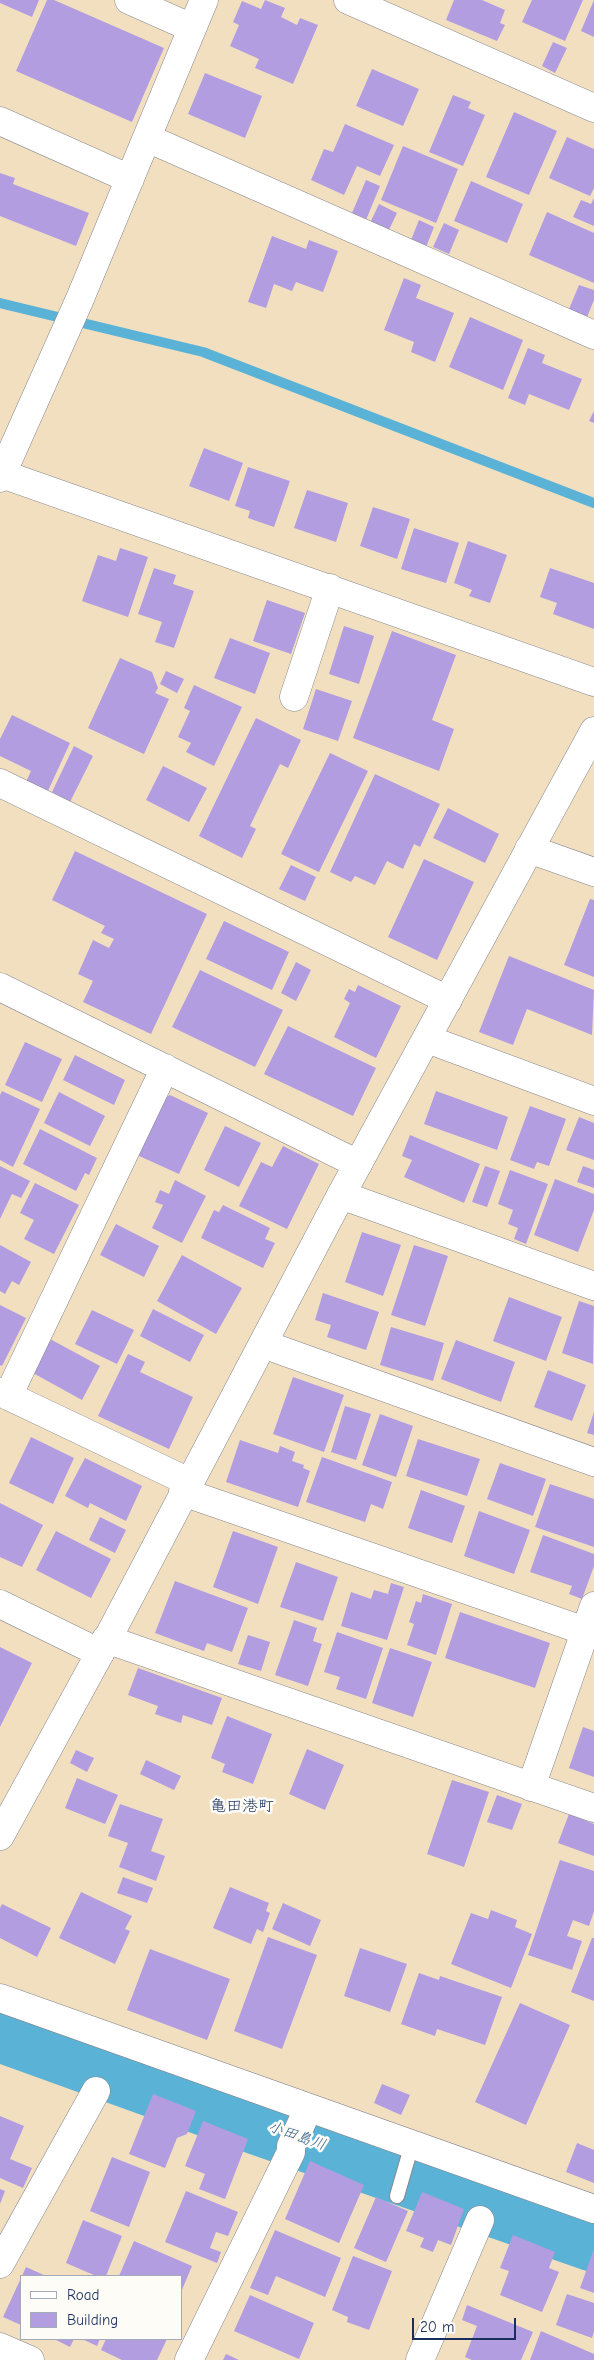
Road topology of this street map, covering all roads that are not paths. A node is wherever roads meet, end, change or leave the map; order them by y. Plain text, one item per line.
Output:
1 (129, 0) edge
2 (204, 0) edge
3 (348, 0) edge
4 (192, 28) junction
5 (594, 108) edge
6 (0, 121) edge
7 (148, 138) junction
8 (130, 179) junction
9 (594, 335) edge
10 (1, 476) edge
11 (330, 588) junction
12 (594, 682) edge
13 (294, 697) dead end
14 (594, 731) edge
15 (0, 783) edge
16 (529, 849) junction
17 (594, 872) edge
18 (0, 987) edge
19 (448, 1000) junction
20 (426, 1039) junction
21 (165, 1068) junction
22 (594, 1100) edge
23 (358, 1164) junction
24 (341, 1196) junction
25 (593, 1283) edge
26 (263, 1344) junction
27 (4, 1394) edge
28 (594, 1462) edge
29 (186, 1487) junction
30 (0, 1604) edge
31 (594, 1606) edge
32 (590, 1632) edge
33 (103, 1646) junction
34 (531, 1787) junction
35 (594, 1808) edge
36 (0, 1836) edge
37 (0, 1998) edge
38 (96, 2091) dead end
39 (300, 2127) junction
40 (408, 2155) junction
41 (398, 2190) dead end
42 (594, 2209) edge
43 (480, 2220) dead end
44 (0, 2264) edge
45 (0, 2347) edge
46 (30, 2360) edge
47 (189, 2360) edge
48 (420, 2360) edge

1 - 4 street
2 - 4 street
3 - 5 street
4 - 7 street
6 - 8 street
7 - 8 street
7 - 9 street
8 - 10 street
10 - 11 street
11 - 12 street
11 - 13 street
14 - 16 street
15 - 19 street
16 - 17 street
16 - 19 street
18 - 21 street
19 - 20 street
20 - 22 street
20 - 23 street
21 - 23 street
21 - 27 street
23 - 24 street
24 - 25 street
24 - 26 street
26 - 28 street
26 - 29 street
27 - 29 street
29 - 32 street
29 - 33 street
30 - 33 street
31 - 32 street
32 - 34 street
33 - 34 street
33 - 36 street
34 - 35 street
37 - 39 street
38 - 44 street
39 - 40 street
39 - 47 street
40 - 41 lane
40 - 42 street
43 - 48 street
45 - 46 street

